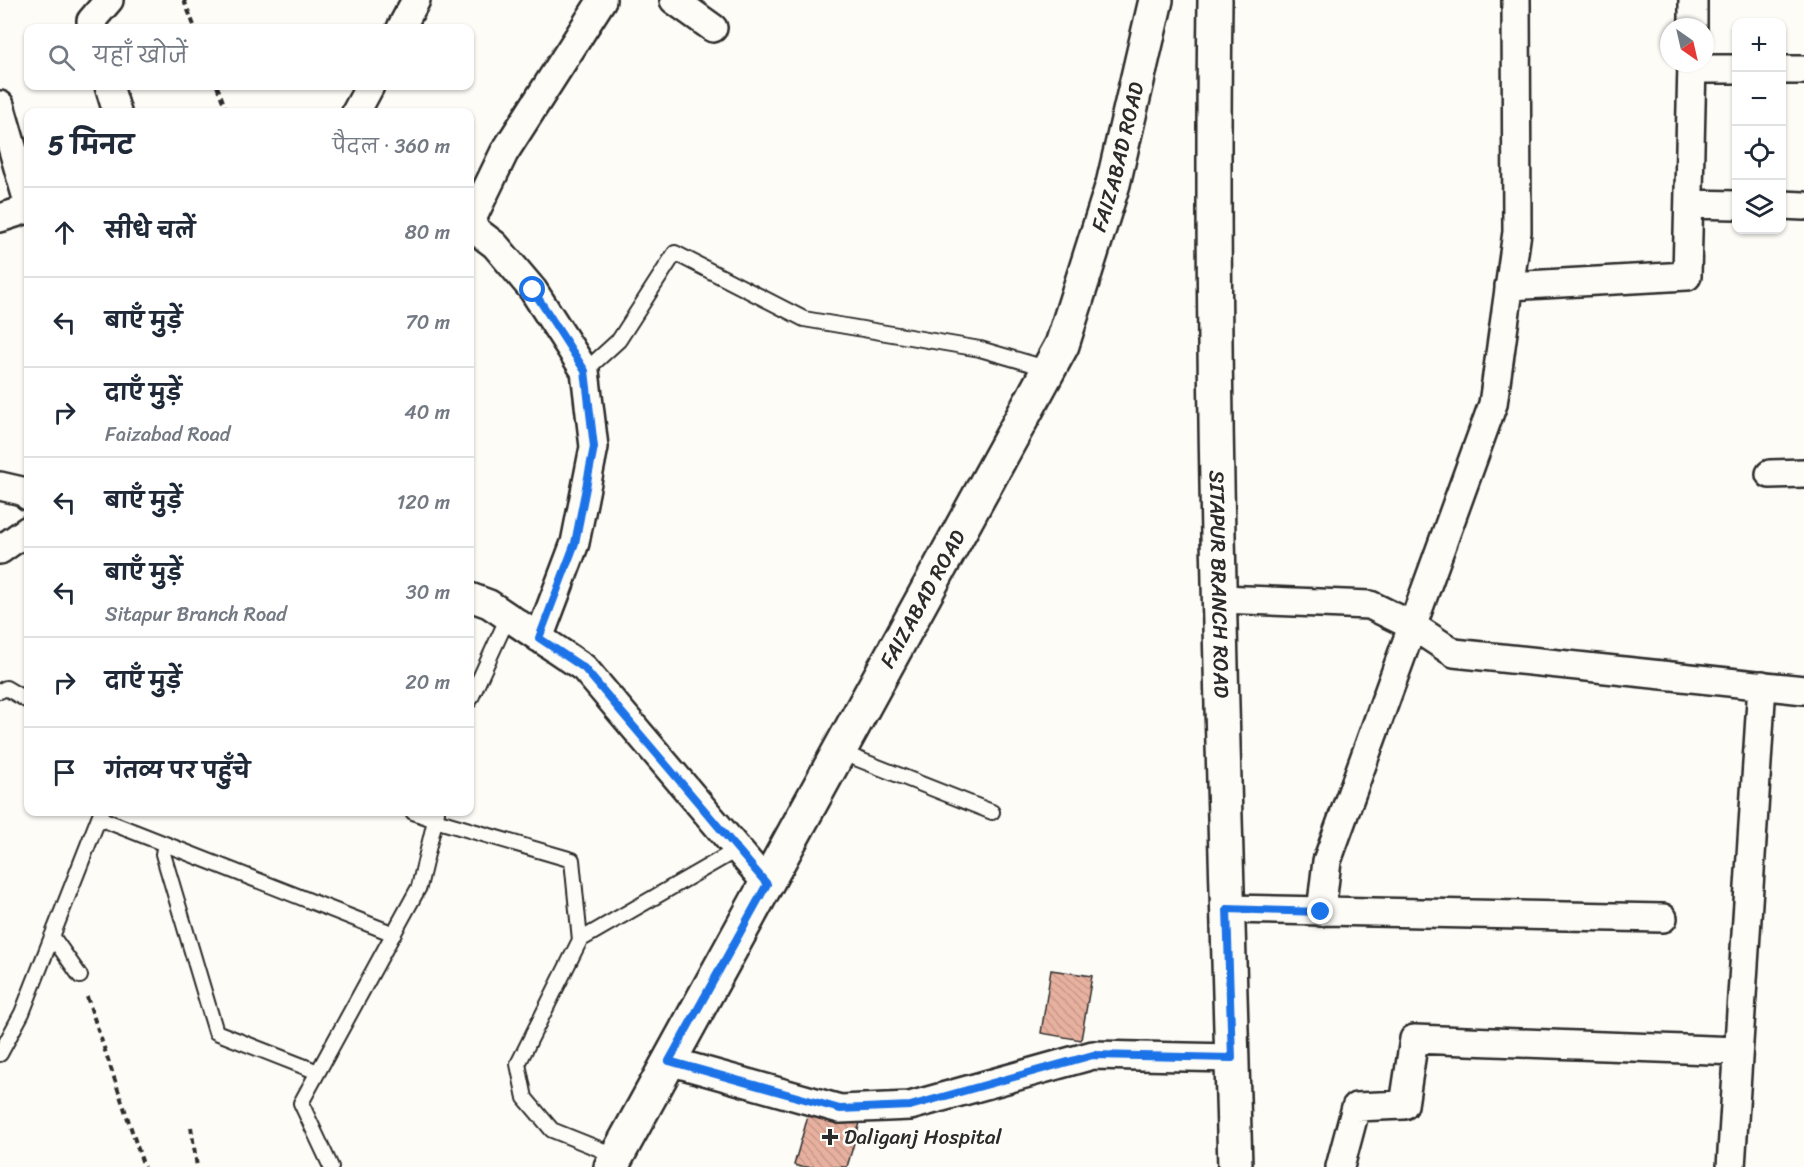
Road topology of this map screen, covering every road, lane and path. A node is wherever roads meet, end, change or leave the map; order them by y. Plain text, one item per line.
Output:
1 (109, 0) edge
2 (184, 0) edge
3 (416, 0) edge
4 (602, 0) edge
5 (674, 0) edge
6 (1156, 0) edge
7 (1215, 0) edge
8 (1516, 0) edge
9 (1693, 0) edge
10 (1693, 18) edge
11 (92, 24) edge
12 (193, 24) edge
13 (403, 24) edge
14 (713, 28) dead end
15 (1714, 67) edge
16 (1732, 69) edge
17 (1786, 69) edge
18 (1804, 70) edge
19 (1692, 72) edge
20 (110, 90) edge
21 (219, 90) edge
22 (368, 90) edge
23 (0, 105) edge
24 (116, 108) edge
25 (225, 108) edge
26 (358, 108) edge
27 (24, 188) edge
28 (1689, 204) junction
29 (1732, 205) edge
30 (1786, 205) edge
31 (1804, 206) edge
32 (24, 210) edge
33 (474, 216) edge
34 (0, 218) edge
35 (474, 227) edge
36 (1509, 286) junction
37 (1049, 369) junction
38 (585, 371) junction
39 (1804, 473) edge
40 (1770, 474) dead end
41 (0, 486) edge
42 (24, 492) edge
43 (24, 533) edge
44 (0, 550) edge
45 (474, 598) edge
46 (1220, 599) junction
47 (508, 616) junction
48 (1413, 626) junction
49 (539, 638) junction
50 (1762, 686) junction
51 (474, 688) edge
52 (1804, 690) edge
53 (0, 691) edge
54 (24, 699) edge
55 (840, 752) junction
56 (992, 813) dead end
57 (99, 816) edge
58 (104, 816) edge
59 (436, 816) edge
60 (165, 844) junction
61 (738, 849) junction
62 (767, 884) junction
63 (1227, 909) junction
64 (1321, 912) junction
65 (1663, 918) dead end
66 (394, 934) junction
67 (52, 936) junction
68 (580, 940) junction
69 (80, 976) joint
70 (1738, 1051) junction
71 (0, 1054) edge
72 (1232, 1058) junction
73 (669, 1061) junction
74 (318, 1072) junction
75 (191, 1127) dead end
76 (614, 1161) edge
77 (144, 1167) edge
78 (197, 1167) edge
79 (331, 1167) edge
80 (1235, 1167) edge
81 (1340, 1167) edge
82 (1731, 1167) edge

1 - 11 street
2 - 12 path
3 - 13 street
4 - 33 street
5 - 14 street
6 - 37 main road, FAIZABAD ROAD
7 - 46 main road, SITAPUR BRANCH ROAD
8 - 36 street
9 - 10 street
15 - 16 street
17 - 18 street
19 - 28 street
20 - 24 street
21 - 25 path
22 - 26 street
23 - 27 street
28 - 29 street
28 - 36 street
30 - 31 street
32 - 34 street
35 - 38 street
36 - 48 street
37 - 38 lane
37 - 55 main road, FAIZABAD ROAD
38 - 49 street
39 - 40 street
41 - 42 street
43 - 44 street
45 - 47 street
46 - 48 street
46 - 63 main road, SITAPUR BRANCH ROAD
47 - 49 street
47 - 51 lane
48 - 50 street
48 - 64 street
49 - 61 street
50 - 52 street
50 - 70 street
53 - 54 lane
55 - 56 lane
55 - 62 main road, FAIZABAD ROAD
57 - 67 lane
58 - 60 lane
59 - 66 lane
59 - 68 lane
60 - 66 lane
60 - 74 lane
61 - 62 street
61 - 68 lane
62 - 73 main road, FAIZABAD ROAD
63 - 64 street
63 - 72 main road, SITAPUR BRANCH ROAD
64 - 65 street
66 - 74 lane
67 - 69 lane
67 - 71 lane
68 - 76 lane
69 - 77 path
70 - 81 street
70 - 82 street
72 - 73 street
72 - 80 main road, SITAPUR BRANCH ROAD
73 - 76 main road, FAIZABAD ROAD
74 - 79 lane
75 - 78 path

